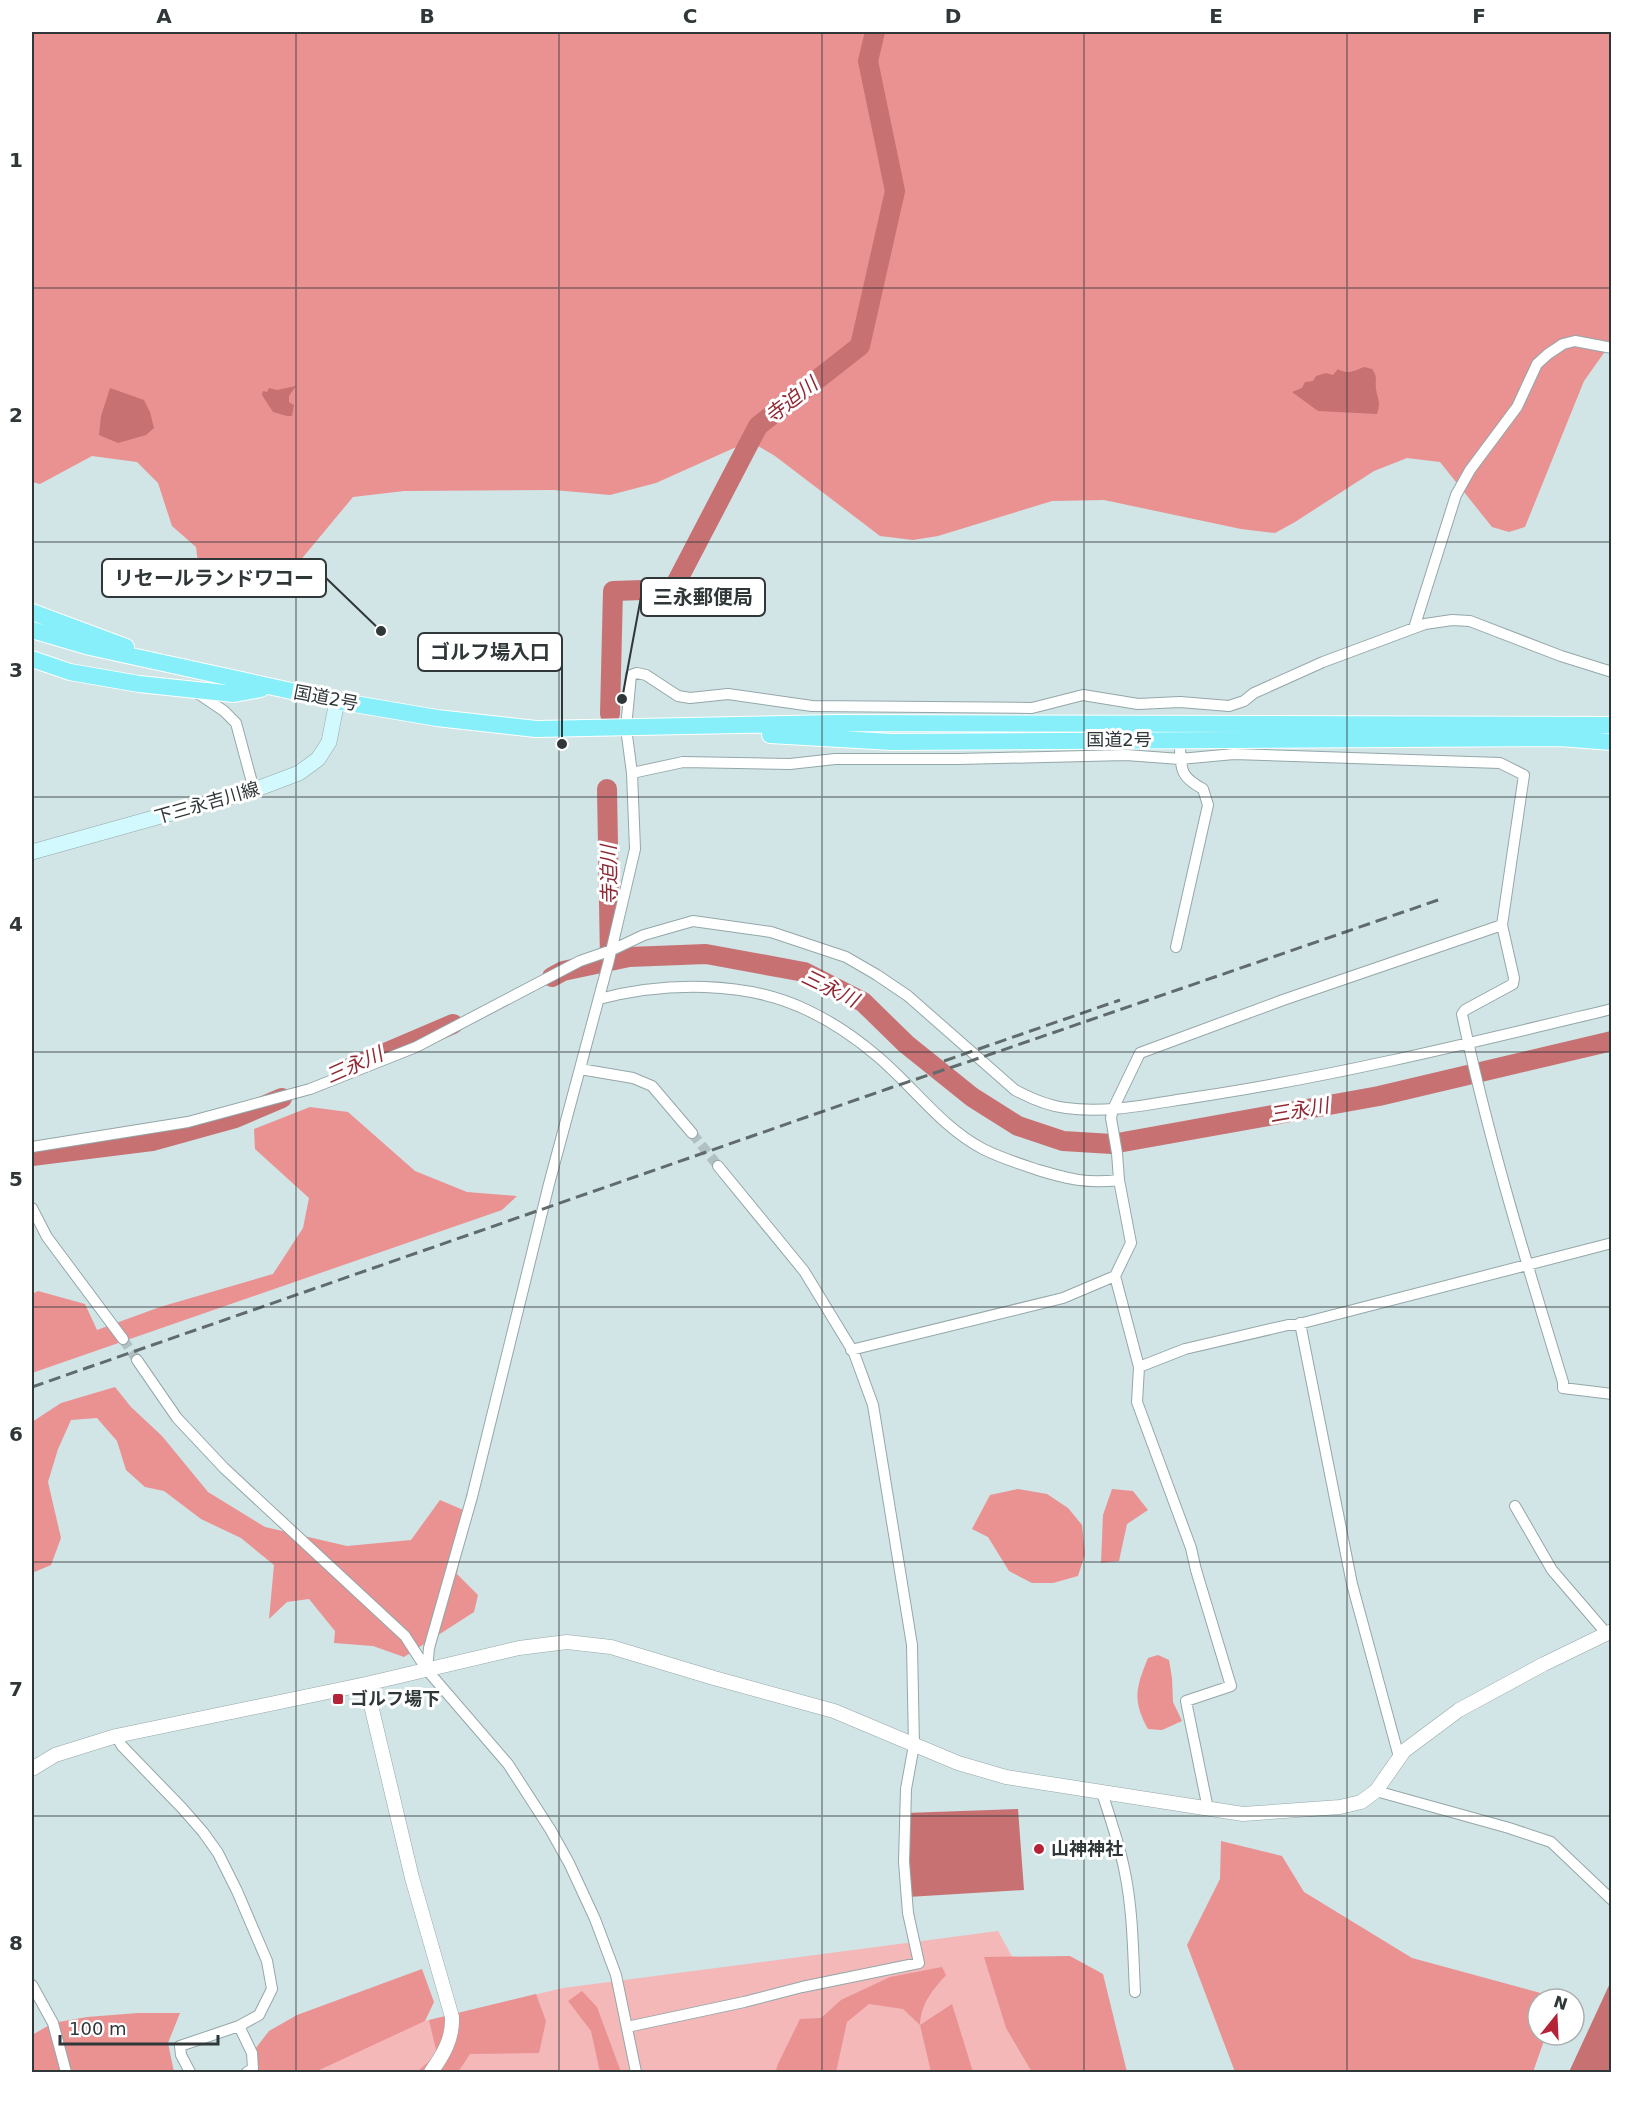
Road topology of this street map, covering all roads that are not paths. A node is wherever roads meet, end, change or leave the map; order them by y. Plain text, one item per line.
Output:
1 (1611, 348) edge
2 (32, 612) edge
3 (1414, 628) junction
4 (32, 630) edge
5 (32, 659) edge
6 (171, 666) junction
7 (1611, 672) edge
8 (271, 687) junction
9 (190, 689) junction
10 (337, 701) junction
11 (1611, 724) edge
12 (626, 728) junction
13 (1611, 742) edge
14 (1180, 747) dead end
15 (1180, 759) junction
16 (632, 773) junction
17 (254, 790) junction
18 (32, 852) edge
19 (1502, 925) junction
20 (1176, 947) dead end
21 (612, 950) junction
22 (599, 999) junction
23 (1611, 1009) edge
24 (1469, 1046) junction
25 (580, 1070) junction
26 (1112, 1114) junction
27 (692, 1133) tunnel mouth
28 (32, 1147) edge
29 (718, 1166) tunnel mouth
30 (1118, 1176) junction
31 (32, 1208) edge
32 (1611, 1243) edge
33 (1527, 1265) junction
34 (1115, 1276) junction
35 (1300, 1323) junction
36 (123, 1338) tunnel mouth
37 (851, 1350) junction
38 (137, 1360) tunnel mouth
39 (1140, 1367) junction
40 (1611, 1394) edge
41 (1515, 1506) dead end
42 (1609, 1632) edge
43 (427, 1670) junction
44 (366, 1684) junction
45 (116, 1736) junction
46 (914, 1745) junction
47 (1399, 1757) junction
48 (32, 1769) edge
49 (1376, 1791) junction
50 (1102, 1793) junction
51 (1208, 1809) junction
52 (1611, 1900) edge
53 (32, 1985) edge
54 (1135, 1992) dead end
55 (239, 2026) junction
56 (627, 2026) junction
57 (66, 2073) edge
58 (190, 2073) edge
59 (247, 2073) edge
60 (430, 2073) edge
61 (636, 2073) edge

1 - 3 street
2 - 6 highway
3 - 7 street
3 - 12 street
4 - 6 highway, 国道2号
5 - 9 highway
6 - 8 highway, 国道2号
8 - 9 highway
8 - 10 highway, 国道2号
9 - 17 street
10 - 12 highway, 国道2号
10 - 17 main road, 下三永吉川線
11 - 12 highway, 国道2号
12 - 13 highway, 国道2号
12 - 16 street
14 - 15 street
15 - 16 street
15 - 19 street
15 - 20 street
16 - 21 street
17 - 18 main road, 下三永吉川線
19 - 24 street
19 - 26 street
21 - 22 street
21 - 26 street
21 - 28 street
22 - 25 street
22 - 30 street
23 - 24 street
24 - 26 street
24 - 33 street
25 - 27 street
25 - 43 street
26 - 30 street
29 - 37 street
30 - 34 street
31 - 36 street
32 - 33 street
33 - 35 street
33 - 40 street
34 - 37 street
34 - 39 street
35 - 39 street
35 - 47 street
37 - 46 street
38 - 43 street
39 - 51 street
41 - 42 street
42 - 47 street
43 - 44 street
43 - 46 street
43 - 56 street
44 - 45 street
44 - 60 street
45 - 48 street
45 - 55 street
46 - 50 street
46 - 56 street
47 - 49 street
49 - 51 street
49 - 52 street
50 - 51 street
50 - 54 street
53 - 57 street
55 - 58 street
55 - 59 street
56 - 61 street

